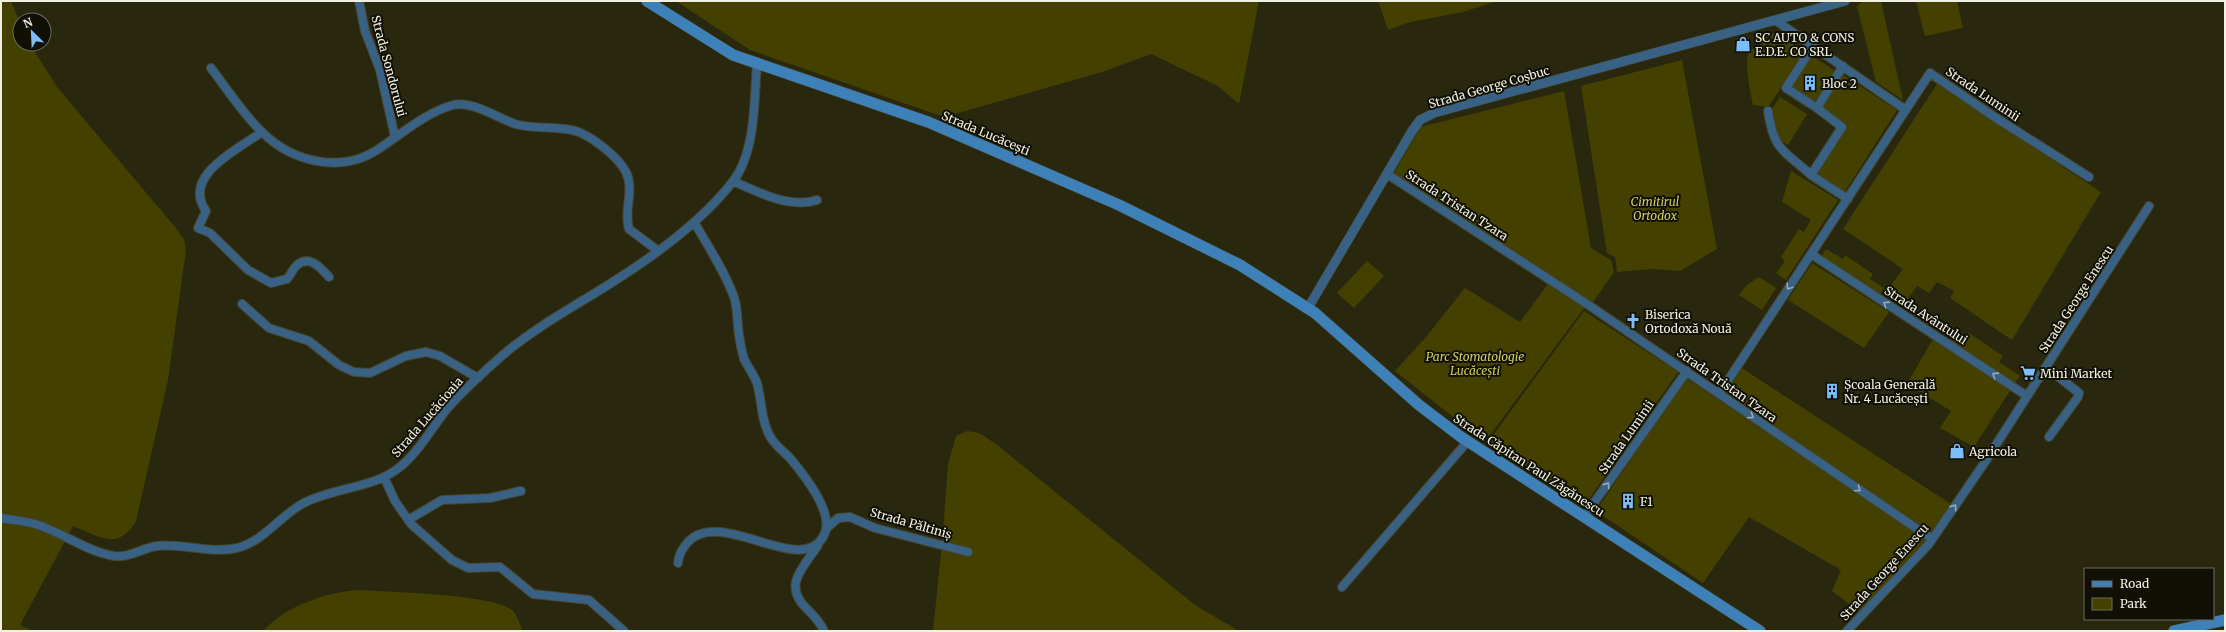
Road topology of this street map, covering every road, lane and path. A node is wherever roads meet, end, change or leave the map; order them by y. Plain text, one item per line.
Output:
1 (359, 1) edge
2 (647, 1) edge
3 (1845, 1) edge
4 (1775, 20) junction
5 (1813, 46) junction
6 (757, 64) junction
7 (1842, 66) junction
8 (211, 68) dead end
9 (1817, 108) junction
10 (1906, 110) junction
11 (1768, 111) dead end
12 (262, 132) junction
13 (395, 137) junction
14 (1387, 174) junction
15 (1811, 175) junction
16 (2089, 177) dead end
17 (733, 181) junction
18 (1848, 199) junction
19 (817, 200) dead end
20 (2149, 206) dead end
21 (694, 222) junction
22 (657, 250) junction
23 (1811, 254) junction
24 (328, 277) dead end
25 (242, 304) dead end
26 (1308, 308) junction
27 (2046, 368) junction
28 (1687, 372) junction
29 (478, 378) junction
30 (1719, 394) junction
31 (2028, 396) junction
32 (2049, 437) dead end
33 (1468, 441) junction
34 (384, 477) junction
35 (521, 492) dead end
36 (1584, 517) junction
37 (1, 518) edge
38 (408, 520) junction
39 (827, 528) junction
40 (1932, 539) junction
41 (819, 543) junction
42 (968, 552) dead end
43 (678, 563) dead end
44 (1342, 587) dead end
45 (2225, 620) edge
46 (1756, 628) edge
47 (624, 631) edge
48 (824, 631) edge
49 (1765, 631) edge
50 (1847, 631) edge
51 (2174, 631) edge

1 - 13 street, Strada Sondorului
2 - 6 main road, Strada Lucăcești
3 - 4 street, Strada George Coșbuc
4 - 5 street
4 - 14 street, Strada George Coșbuc
5 - 7 street
5 - 9 street
6 - 17 street, Strada Lucăcioaia
6 - 26 main road, Strada Lucăcești
7 - 9 street
7 - 10 street
8 - 12 street, Strada Sondorului
9 - 15 street
10 - 16 street, Strada Luminii
10 - 18 street, Strada Luminii
11 - 15 street
12 - 13 street, Strada Sondorului
12 - 24 street
13 - 22 street, Strada Sondorului
14 - 26 street, Strada George Coșbuc
14 - 28 street, Strada Tristan Tzara
15 - 18 street
17 - 19 street
17 - 21 street, Strada Lucăcioaia
18 - 23 street, Strada Luminii
20 - 27 street, Strada George Enescu
21 - 22 street, Strada Lucăcioaia
21 - 39 street
22 - 29 street, Strada Lucăcioaia
23 -> 30 street, Strada Luminii
31 -> 23 street, Strada Avântului
25 - 29 street
26 - 33 main road, Strada Căpitan Paul Zăgănescu
27 - 31 street, Strada George Enescu
27 - 32 street
28 - 30 street, Strada Tristan Tzara
36 -> 28 street, Strada Luminii
29 - 34 street, Strada Lucăcioaia
30 -> 40 street, Strada Tristan Tzara
40 -> 31 street, Strada George Enescu
33 - 36 main road, Strada Căpitan Paul Zăgănescu
33 - 44 street
34 - 37 street, Strada Lucăcioaia
34 - 38 street
35 - 38 street
36 - 46 main road, Strada Căpitan Paul Zăgănescu
38 - 47 street
39 - 41 street, Strada Păltiniș
39 - 42 street, Strada Păltiniș
40 - 50 street, Strada George Enescu
41 - 43 street
41 - 48 street, Strada Păltiniș
45 - 51 main road
46 - 49 main road, Strada Căpitan Paul Zăgănescu

